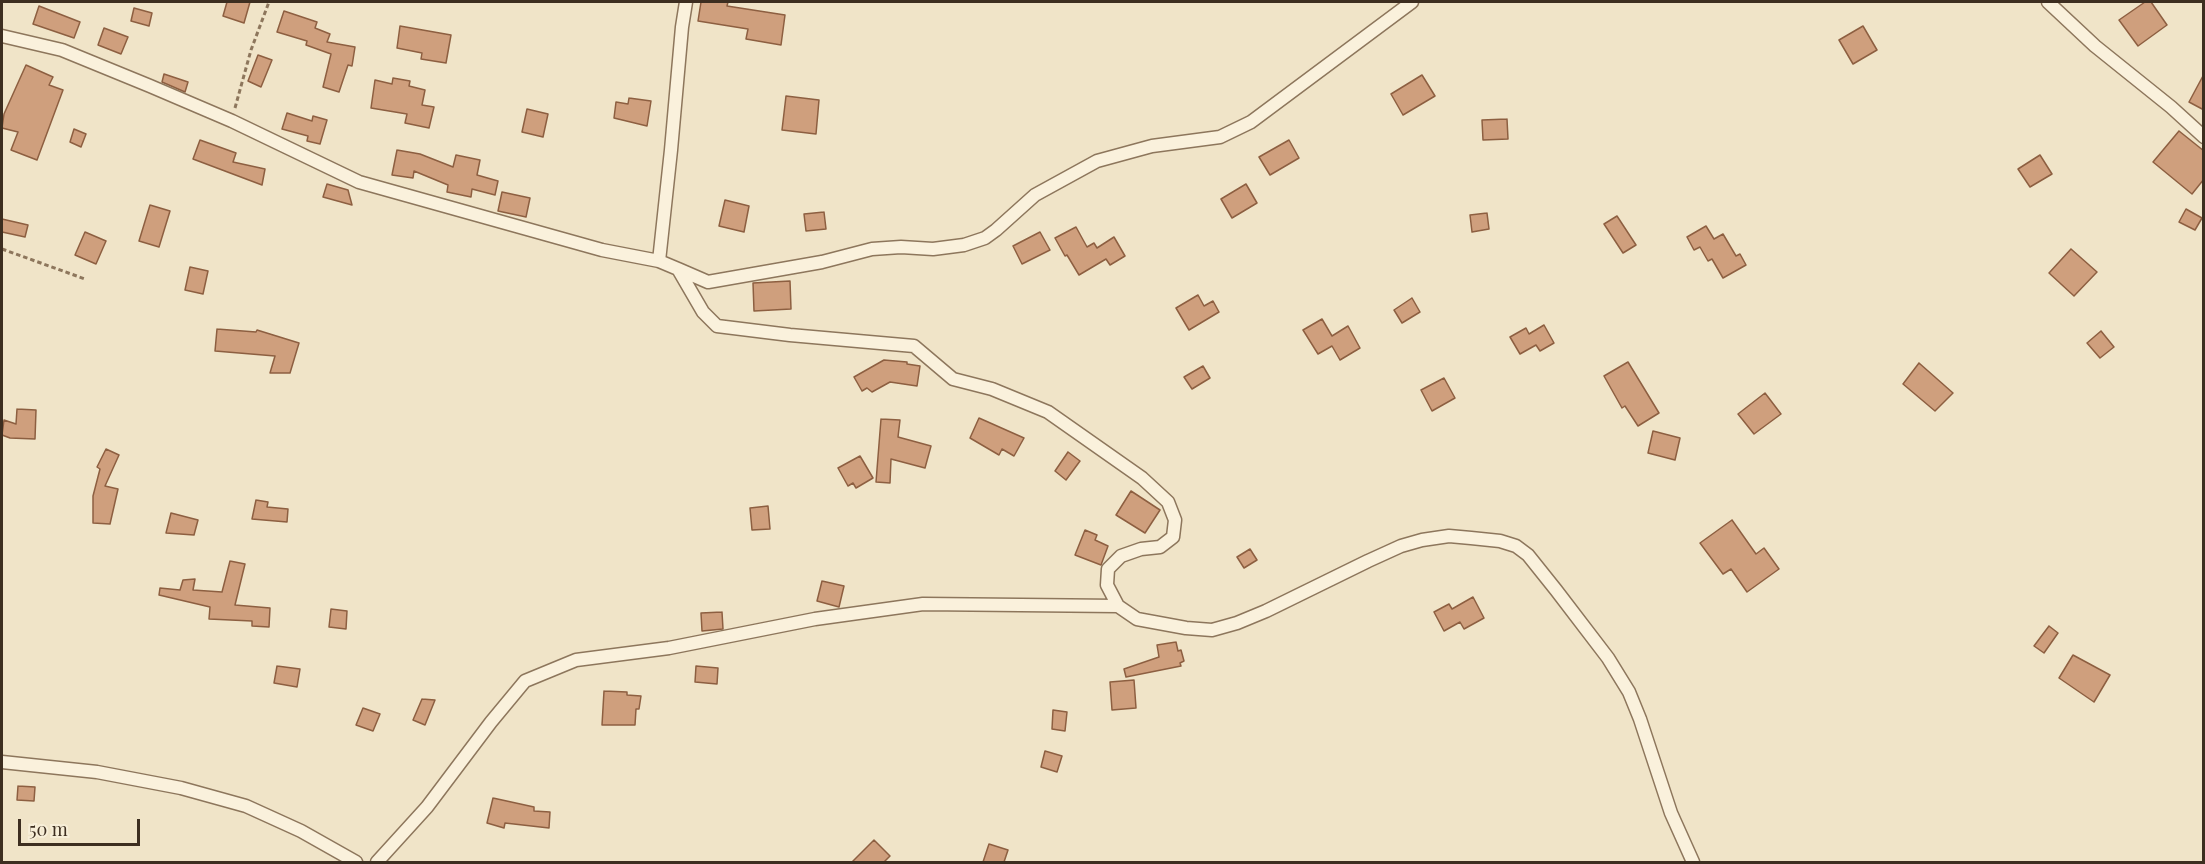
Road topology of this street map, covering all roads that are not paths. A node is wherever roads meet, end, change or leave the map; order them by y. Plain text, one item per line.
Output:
1 (686, 2) edge
2 (1412, 2) edge
3 (2048, 2) edge
4 (2, 36) edge
5 (2204, 137) edge
6 (659, 261) junction
7 (678, 269) junction
8 (1118, 606) junction
9 (2, 762) edge
10 (356, 862) edge
11 (377, 862) edge
12 (1693, 862) edge

1 - 6 street
2 - 7 street
3 - 5 street
4 - 6 street
6 - 7 street
7 - 8 street
8 - 11 street
8 - 12 street
9 - 10 street

